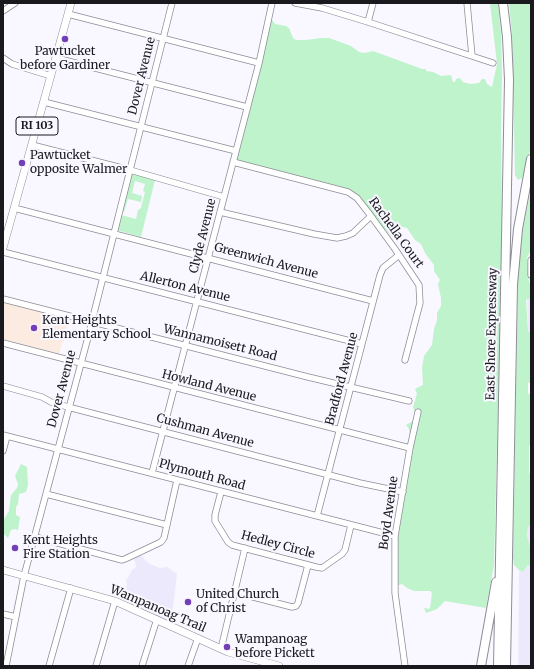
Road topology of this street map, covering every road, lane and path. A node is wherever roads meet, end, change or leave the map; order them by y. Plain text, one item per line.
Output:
1 (15, 3) edge
2 (71, 3) edge
3 (172, 3) edge
4 (272, 3) edge
5 (295, 3) edge
6 (373, 3) edge
7 (467, 3) edge
8 (503, 3) edge
9 (3, 11) edge
10 (68, 14) junction
11 (368, 22) junction
12 (163, 39) junction
13 (472, 56) junction
14 (3, 58) edge
15 (56, 58) junction
16 (259, 63) junction
17 (493, 63) dead end
18 (50, 76) junction
19 (152, 82) junction
20 (44, 102) junction
21 (247, 107) junction
22 (141, 126) junction
23 (32, 145) junction
24 (236, 151) junction
25 (531, 159) edge
26 (233, 162) junction
27 (130, 170) junction
28 (224, 197) junction
29 (14, 208) junction
30 (220, 212) junction
31 (371, 216) junction
32 (6, 227) edge
33 (113, 234) junction
34 (3, 248) edge
35 (3, 252) edge
36 (399, 255) junction
37 (209, 258) junction
38 (531, 260) edge
39 (531, 275) edge
40 (103, 277) junction
41 (3, 299) edge
42 (373, 300) junction
43 (198, 301) junction
44 (91, 321) junction
45 (3, 343) edge
46 (362, 344) junction
47 (186, 345) junction
48 (405, 360) dead end
49 (80, 364) junction
50 (3, 386) edge
51 (351, 387) junction
52 (175, 388) junction
53 (409, 401) dead end
54 (68, 407) junction
55 (418, 412) dead end
56 (339, 430) junction
57 (164, 432) junction
58 (5, 436) edge
59 (410, 448) junction
60 (57, 449) junction
61 (3, 451) edge
62 (152, 473) junction
63 (328, 474) junction
64 (177, 480) junction
65 (221, 492) junction
66 (403, 492) junction
67 (46, 494) junction
68 (317, 516) junction
69 (167, 525) junction
70 (351, 525) junction
71 (395, 536) junction
72 (35, 537) junction
73 (245, 548) junction
74 (500, 556) junction
75 (308, 565) junction
76 (3, 570) edge
77 (24, 576) junction
78 (71, 588) junction
79 (234, 592) junction
80 (115, 601) junction
81 (3, 614) edge
82 (16, 617) junction
83 (157, 619) junction
84 (198, 638) junction
85 (221, 648) junction
86 (6, 666) edge
87 (49, 666) edge
88 (96, 666) edge
89 (142, 666) edge
90 (188, 666) edge
91 (279, 666) edge
92 (404, 666) edge
93 (481, 666) edge
94 (498, 666) edge
95 (506, 666) edge

1 - 9 street
2 - 10 main road, RI 103
3 - 12 street, Dover Avenue
4 - 16 street, Clyde Avenue
5 - 11 street
6 - 11 street
7 - 13 street
8 - 74 highway, East Shore Expressway
10 - 12 street
10 - 15 main road, RI 103
11 - 13 street
12 - 16 street
12 - 19 street, Dover Avenue
13 - 17 street
14 - 18 street
15 - 18 main road, RI 103
15 - 19 street
16 - 21 street, Clyde Avenue
18 - 20 main road, RI 103
19 - 21 street
19 - 22 street, Dover Avenue
20 - 22 street
20 - 23 main road, RI 103
21 - 24 street, Clyde Avenue
22 - 24 street
22 - 27 street, Dover Avenue
23 - 27 street
23 - 29 main road, RI 103
24 - 26 street, Clyde Avenue
25 - 95 highway, East Shore Expressway
26 - 28 street, Clyde Avenue
26 - 31 street, Rachella Court
27 - 28 street
27 - 33 street, Dover Avenue
28 - 30 street, Clyde Avenue
29 - 32 main road, RI 103
29 - 33 street, Greenwich Avenue
30 - 31 street
30 - 37 street, Clyde Avenue
31 - 36 street, Rachella Court
32 - 34 main road, RI 103
33 - 37 street, Greenwich Avenue
33 - 40 street, Dover Avenue
35 - 40 street, Allerton Avenue
36 - 42 street, Bradford Avenue
36 - 48 street, Rachella Court
37 - 42 street, Greenwich Avenue
37 - 43 street, Clyde Avenue
38 - 39 street
40 - 43 street, Allerton Avenue
40 - 44 street, Dover Avenue
41 - 44 street, Wannamoisett Road
42 - 46 street, Bradford Avenue
43 - 46 street, Allerton Avenue
43 - 47 street, Clyde Avenue
44 - 47 street, Wannamoisett Road
44 - 49 street, Dover Avenue
45 - 49 street, Howland Avenue
46 - 51 street, Bradford Avenue
47 - 51 street, Wannamoisett Road
47 - 52 street, Clyde Avenue
49 - 52 street, Howland Avenue
49 - 54 street, Dover Avenue
50 - 54 street, Cushman Avenue
51 - 53 street, Wannamoisett Road
51 - 56 street, Bradford Avenue
52 - 56 street, Howland Avenue
52 - 57 street, Clyde Avenue
54 - 57 street, Cushman Avenue
54 - 60 street, Dover Avenue
55 - 59 street, Boyd Avenue
56 - 59 street, Howland Avenue
56 - 63 street, Bradford Avenue
57 - 62 street, Clyde Avenue
57 - 63 street, Cushman Avenue
58 - 60 street, Plymouth Road
58 - 61 street
59 - 66 street, Boyd Avenue
60 - 62 street, Plymouth Road
60 - 67 street, Dover Avenue
62 - 64 street, Plymouth Road
63 - 66 street, Cushman Avenue
63 - 68 street, Bradford Avenue
64 - 65 street, Plymouth Road
64 - 69 street
65 - 68 street, Plymouth Road
65 - 73 street, Hedley Circle
66 - 71 street, Boyd Avenue
67 - 69 street
67 - 72 street, Dover Avenue
68 - 70 street, Plymouth Road
69 - 72 street
70 - 71 street, Plymouth Road
70 - 75 street, Hedley Circle
71 - 92 street, Boyd Avenue
72 - 77 street, Dover Avenue
73 - 75 street, Hedley Circle
73 - 79 street
74 - 93 highway
74 - 94 highway, East Shore Expressway
75 - 79 street
76 - 77 main road, Wampanoag Trail
77 - 78 main road, Wampanoag Trail
77 - 82 street, Dover Avenue
78 - 80 main road, Wampanoag Trail
78 - 87 street
79 - 85 street
80 - 83 main road, Wampanoag Trail
80 - 88 street
81 - 82 street
82 - 86 street, Dover Avenue
83 - 84 main road, Wampanoag Trail
83 - 89 street
84 - 85 main road, Wampanoag Trail
84 - 90 street
85 - 91 main road, Wampanoag Trail

